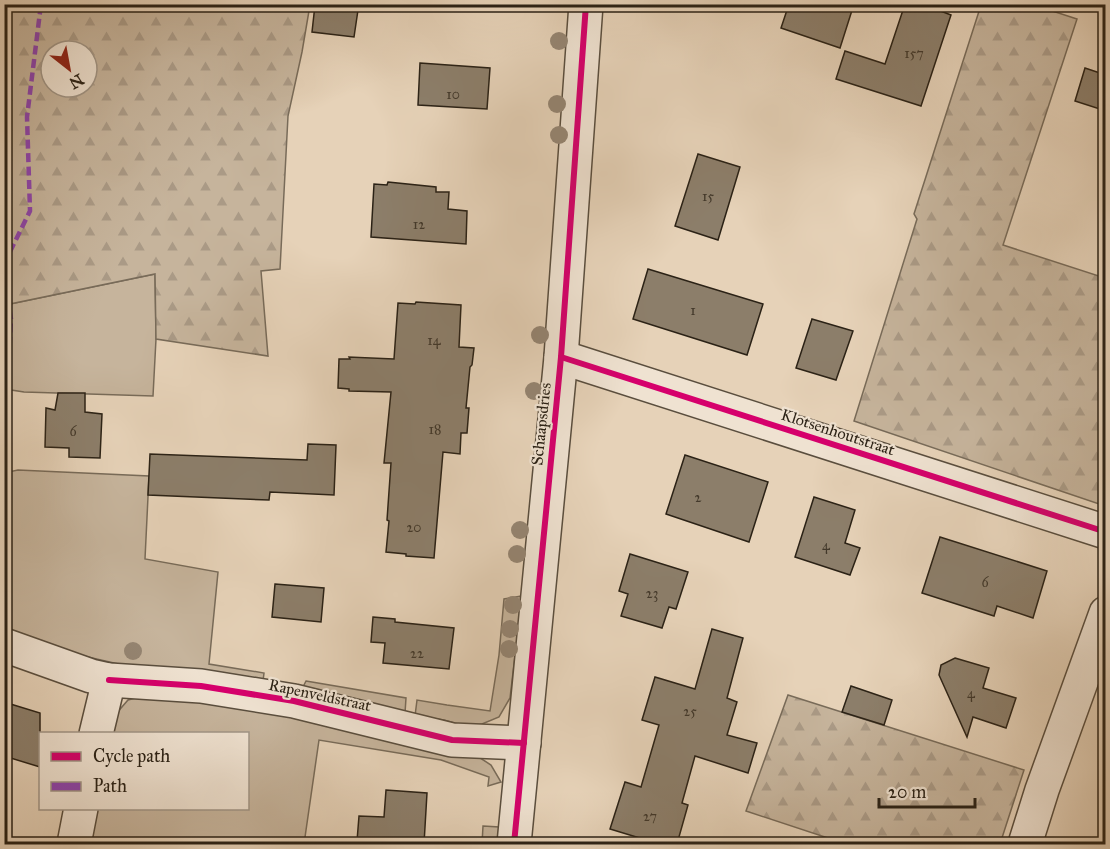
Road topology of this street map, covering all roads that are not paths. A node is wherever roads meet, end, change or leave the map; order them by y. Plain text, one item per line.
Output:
1 (586, 4) edge
2 (561, 357) junction
3 (1106, 532) edge
4 (1106, 613) edge
5 (4, 645) edge
6 (109, 680) junction
7 (96, 732) edge
8 (524, 743) junction
9 (81, 810) edge
10 (74, 844) edge
11 (514, 844) edge
12 (1025, 844) edge

1 - 2 street, Schaapsdries
2 - 3 street, Klotsenhoutstraat
2 - 8 street, Schaapsdries
4 - 12 street
5 - 6 street, Rapenveldstraat
6 - 7 street
6 - 8 street, Rapenveldstraat
8 - 11 street, Schaapsdries
9 - 10 street

